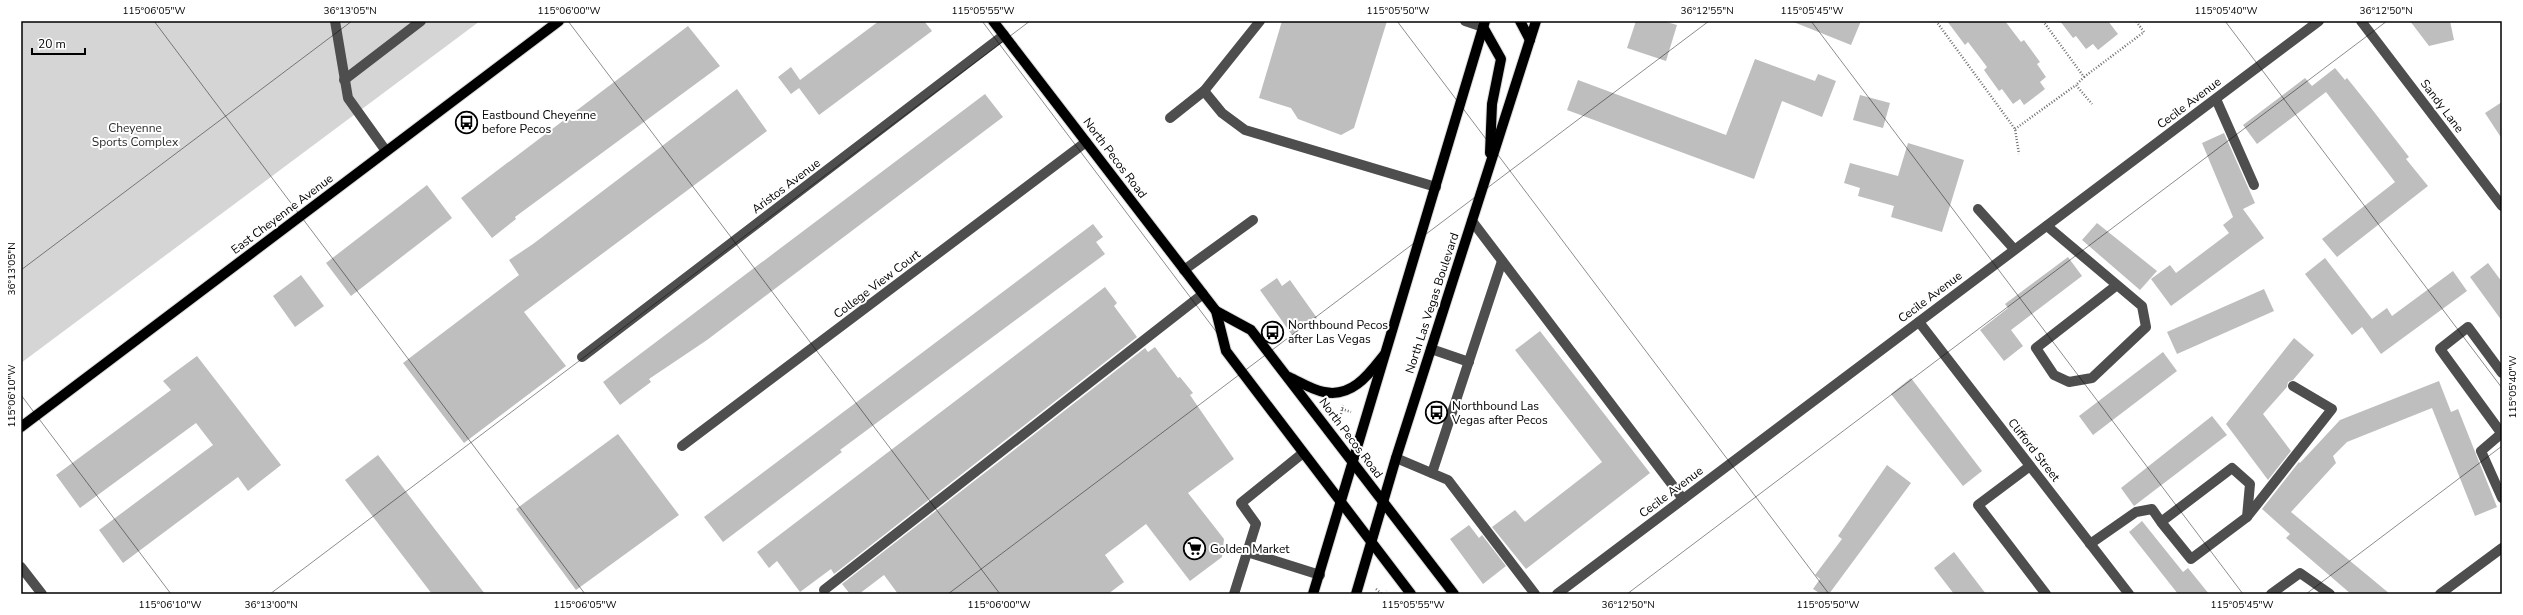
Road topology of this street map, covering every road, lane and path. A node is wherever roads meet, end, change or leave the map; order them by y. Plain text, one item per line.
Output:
1 (335, 21) edge
2 (421, 21) edge
3 (559, 21) edge
4 (993, 21) edge
5 (1260, 21) edge
6 (1465, 21) edge
7 (1520, 21) edge
8 (1536, 21) edge
9 (1936, 21) edge
10 (2043, 21) edge
11 (2136, 21) edge
12 (2319, 21) edge
13 (2362, 21) edge
14 (1484, 24) edge
15 (1004, 35) junction
16 (1530, 40) junction
17 (2084, 77) junction
18 (344, 80) junction
19 (2076, 84) junction
20 (1204, 91) junction
21 (2216, 99) junction
22 (2092, 104) dead end
23 (1170, 118) dead end
24 (2015, 129) junction
25 (1086, 142) junction
26 (386, 151) junction
27 (2019, 154) dead end
28 (1489, 167) junction
29 (2254, 185) dead end
30 (1436, 186) junction
31 (2502, 206) edge
32 (1978, 209) dead end
33 (1253, 220) dead end
34 (1472, 220) junction
35 (2047, 226) junction
36 (2014, 249) junction
37 (1502, 261) junction
38 (1184, 270) junction
39 (2117, 285) junction
40 (1203, 294) junction
41 (1216, 311) junction
42 (1919, 322) junction
43 (1431, 349) junction
44 (1388, 350) junction
45 (582, 357) dead end
46 (1469, 362) junction
47 (2502, 373) edge
48 (1287, 376) junction
49 (2293, 386) dead end
50 (1343, 404) dead end
51 (1342, 409) junction
52 (1351, 412) dead end
53 (1341, 414) dead end
54 (21, 427) edge
55 (2502, 433) edge
56 (682, 446) dead end
57 (1303, 452) junction
58 (1396, 458) junction
59 (1354, 463) junction
60 (2030, 466) junction
61 (1432, 473) junction
62 (2502, 498) edge
63 (1683, 499) junction
64 (1383, 501) junction
65 (1342, 503) junction
66 (2247, 517) junction
67 (2161, 522) junction
68 (1371, 541) junction
69 (2090, 544) junction
70 (2502, 548) edge
71 (1247, 552) junction
72 (21, 567) edge
73 (1320, 575) junction
74 (1376, 589) dead end
75 (824, 590) dead end
76 (42, 594) edge
77 (1234, 594) edge
78 (1313, 594) edge
79 (1356, 594) edge
80 (1382, 594) edge
81 (1411, 594) edge
82 (1454, 594) edge
83 (1535, 594) edge
84 (1557, 594) edge
85 (2046, 594) edge
86 (2129, 594) edge
87 (2271, 594) edge
88 (2330, 594) edge
89 (2440, 594) edge

1 - 18 street
2 - 18 street
3 - 26 main road, East Cheyenne Avenue
4 - 15 main road, North Pecos Road
5 - 20 street
6 - 14 street
7 - 16 main road
8 - 16 main road, North Las Vegas Boulevard
9 - 24 path
10 - 17 path
11 - 17 path
12 - 21 street, Cecile Avenue
13 - 31 street, Sandy Lane
14 - 28 main road
14 - 30 main road
15 - 25 main road, North Pecos Road
15 - 45 street, Aristos Avenue
16 - 28 main road, North Las Vegas Boulevard
17 - 19 path
18 - 26 street
19 - 22 path
19 - 24 path
20 - 23 street
20 - 30 street
21 - 29 street
21 - 35 street, Cecile Avenue
24 - 27 path
25 - 38 main road, North Pecos Road
25 - 56 street, College View Court
26 - 54 main road, East Cheyenne Avenue
28 - 34 main road, North Las Vegas Boulevard
30 - 44 main road
32 - 36 street
33 - 38 street
34 - 37 street
34 - 43 main road, North Las Vegas Boulevard
35 - 36 street, Cecile Avenue
35 - 39 street
36 - 42 street, Cecile Avenue
37 - 46 street
37 - 63 street
38 - 40 main road, North Pecos Road
39 - 39 street
40 - 41 main road, North Pecos Road
40 - 75 street
41 - 48 main road, North Pecos Road
41 - 57 main road, North Pecos Road
42 - 60 street, Clifford Street
42 - 63 street, Cecile Avenue
43 - 46 street
43 - 58 main road, North Las Vegas Boulevard
44 - 48 main road
44 - 59 main road
46 - 61 street
47 - 55 street
48 - 59 main road, North Pecos Road
49 - 66 street
50 - 51 path
51 - 52 path
51 - 53 path
55 - 62 street
57 - 65 main road, North Pecos Road
57 - 71 street
58 - 61 street
58 - 64 main road, North Las Vegas Boulevard
59 - 64 main road, North Pecos Road
59 - 65 main road
60 - 69 street, Clifford Street
60 - 85 street
61 - 83 street
63 - 84 street, Cecile Avenue
64 - 68 main road, North Las Vegas Boulevard
64 - 82 main road, North Pecos Road
65 - 68 main road, North Pecos Road
65 - 73 main road
66 - 67 street
66 - 67 street
67 - 69 street
68 - 79 main road, North Las Vegas Boulevard
68 - 81 main road, North Pecos Road
69 - 86 street, Clifford Street
70 - 89 street
71 - 73 street
71 - 77 street
72 - 76 street
73 - 78 main road
74 - 80 path
87 - 88 street

